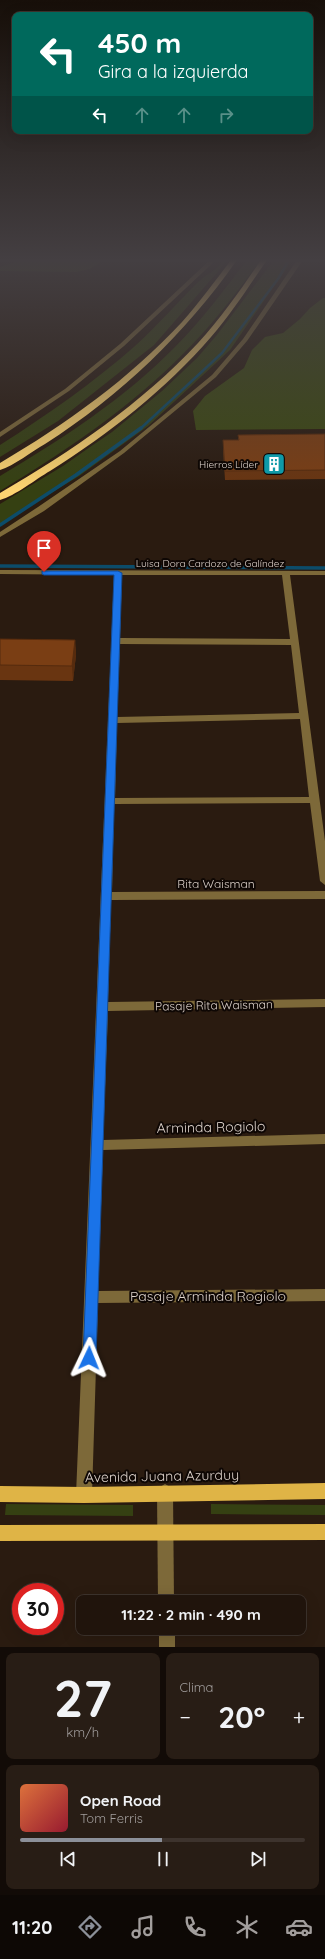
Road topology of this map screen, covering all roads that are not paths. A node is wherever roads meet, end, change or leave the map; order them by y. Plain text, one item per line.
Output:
1 (131, 337) edge
2 (170, 337) edge
3 (206, 337) edge
4 (247, 337) edge
5 (0, 435) edge
6 (0, 467) edge
7 (0, 497) edge
8 (0, 534) edge
9 (0, 572) edge
10 (118, 573) junction
11 (286, 573) junction
12 (325, 573) edge
13 (116, 642) junction
14 (295, 642) junction
15 (304, 716) junction
16 (113, 720) junction
17 (315, 800) junction
18 (110, 801) junction
19 (325, 881) edge
20 (325, 895) edge
21 (106, 896) junction
22 (325, 1003) edge
23 (102, 1006) junction
24 (325, 1139) edge
25 (97, 1145) junction
26 (325, 1296) edge
27 (91, 1297) junction
28 (325, 1490) edge
29 (165, 1492) junction
30 (0, 1494) edge
31 (84, 1495) junction
32 (166, 1532) junction
33 (325, 1532) edge
34 (0, 1533) edge
35 (166, 1595) edge
36 (167, 1635) edge
37 (167, 1647) edge

1 - 5 street
2 - 6 highway
3 - 7 highway
4 - 8 street
9 - 10 street, Luisa Dora Cardozo de Galíndez
10 - 11 street, Luisa Dora Cardozo de Galíndez
10 - 13 street
11 - 12 street, Luisa Dora Cardozo de Galíndez
11 - 14 street
13 - 14 street
13 - 16 street
14 - 15 street
15 - 16 street
15 - 17 street
16 - 18 street
17 - 18 street
17 - 19 street
18 - 21 street
20 - 21 street, Rita Waisman
21 - 23 street
22 - 23 street, Pasaje Rita Waisman
23 - 25 street
24 - 25 street, Arminda Rogiolo
25 - 27 street
26 - 27 street, Pasaje Arminda Rogiolo
27 - 31 street
28 - 29 main road, Avenida Juana Azurduy
29 - 31 main road, Avenida Juana Azurduy
29 - 32 street
30 - 31 main road, Avenida Juana Azurduy
32 - 33 main road
32 - 34 main road
32 - 35 street
36 - 37 street

